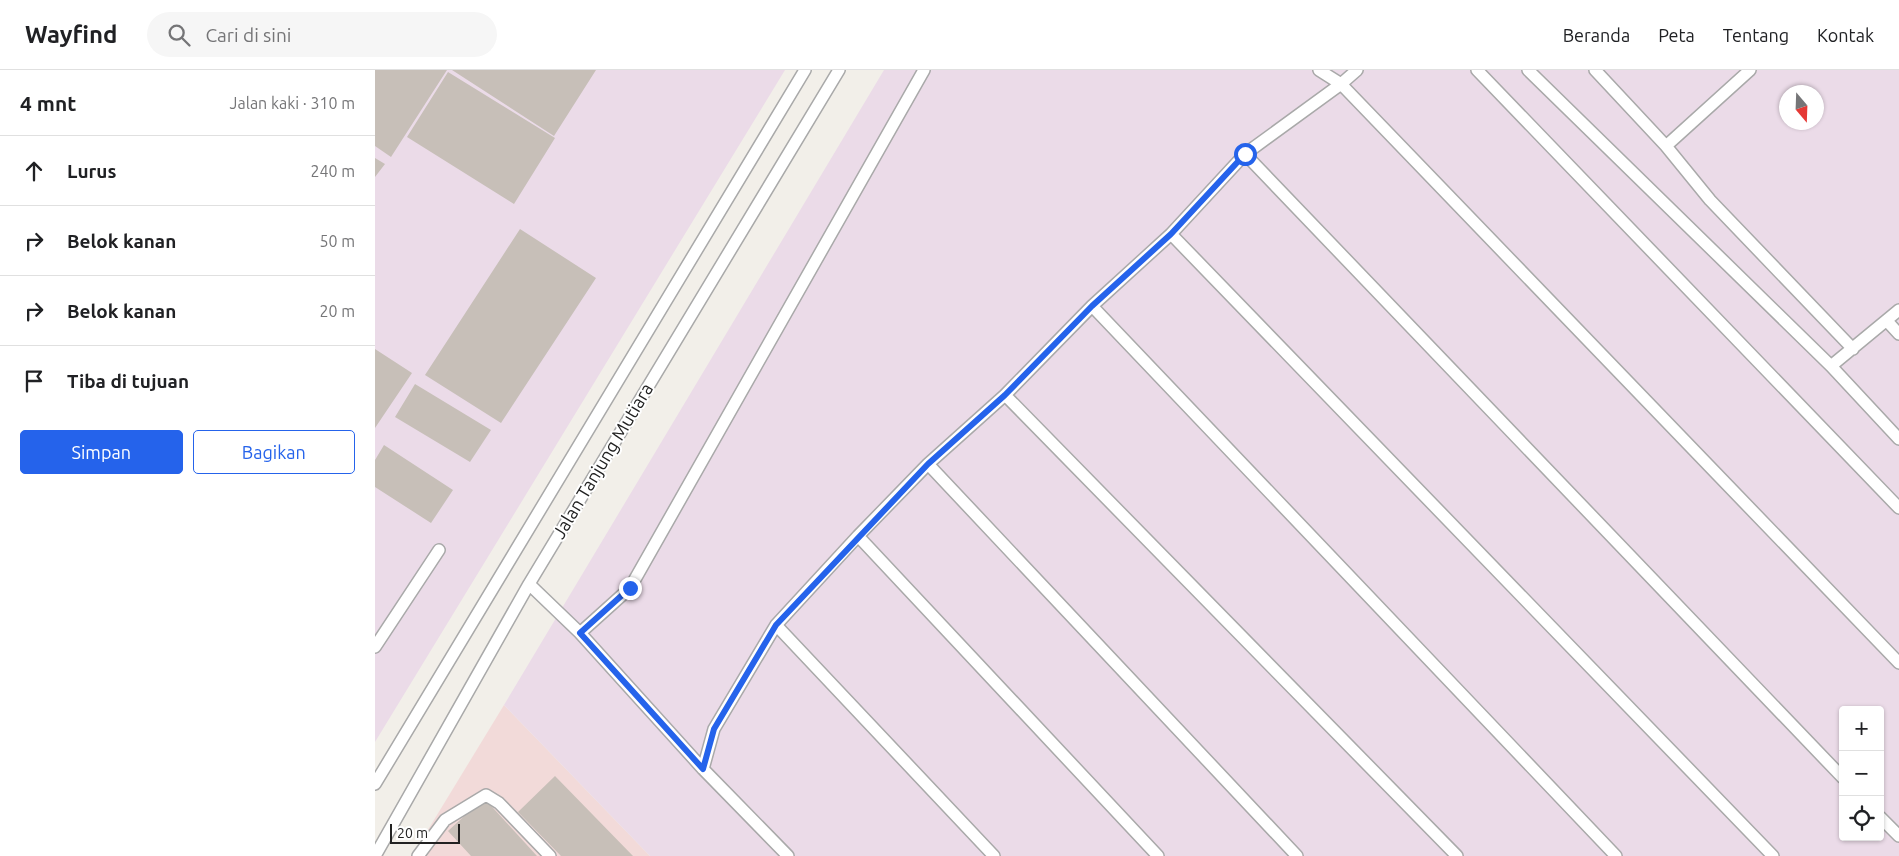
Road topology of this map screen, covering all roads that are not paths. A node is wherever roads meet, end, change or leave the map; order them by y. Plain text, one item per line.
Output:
1 (805, 70) edge
2 (839, 70) edge
3 (924, 70) edge
4 (1319, 70) edge
5 (1357, 70) edge
6 (1477, 70) edge
7 (1528, 70) edge
8 (1595, 70) edge
9 (1750, 70) edge
10 (1341, 84) junction
11 (1666, 146) junction
12 (1245, 154) junction
13 (1171, 234) junction
14 (1092, 306) junction
15 (1899, 310) edge
16 (1887, 321) junction
17 (1899, 334) edge
18 (1853, 349) junction
19 (1831, 366) junction
20 (1005, 395) junction
21 (1899, 439) edge
22 (928, 464) junction
23 (1899, 508) edge
24 (858, 536) junction
25 (439, 550) dead end
26 (529, 584) junction
27 (776, 625) junction
28 (580, 633) junction
29 (377, 641) edge
30 (1899, 663) edge
31 (703, 769) junction
32 (1839, 774) edge
33 (375, 784) edge
34 (1884, 821) edge
35 (1899, 836) edge
36 (375, 856) edge
37 (418, 856) edge
38 (550, 856) edge
39 (787, 856) edge
40 (994, 856) edge
41 (1158, 856) edge
42 (1297, 856) edge
43 (1457, 856) edge
44 (1616, 856) edge
45 (1773, 856) edge

1 - 33 lane, Jalan Tanjung Mutiara
2 - 26 lane, Jalan Tanjung Mutiara
3 - 28 lane
4 - 10 lane
5 - 10 lane
6 - 23 lane
7 - 19 lane
8 - 11 lane
9 - 11 lane
10 - 12 lane
10 - 30 lane
11 - 18 lane
12 - 13 lane
12 - 32 lane
13 - 14 lane
13 - 45 lane
14 - 20 lane
14 - 44 lane
15 - 16 lane
16 - 17 lane
16 - 18 lane
18 - 19 lane
19 - 21 lane
20 - 22 lane
20 - 43 lane
22 - 24 lane
22 - 42 lane
24 - 27 lane
24 - 41 lane
25 - 29 lane
26 - 28 lane
26 - 36 lane, Jalan Tanjung Mutiara
27 - 31 lane
27 - 40 lane
28 - 31 lane
31 - 39 lane
34 - 35 lane
37 - 38 lane

